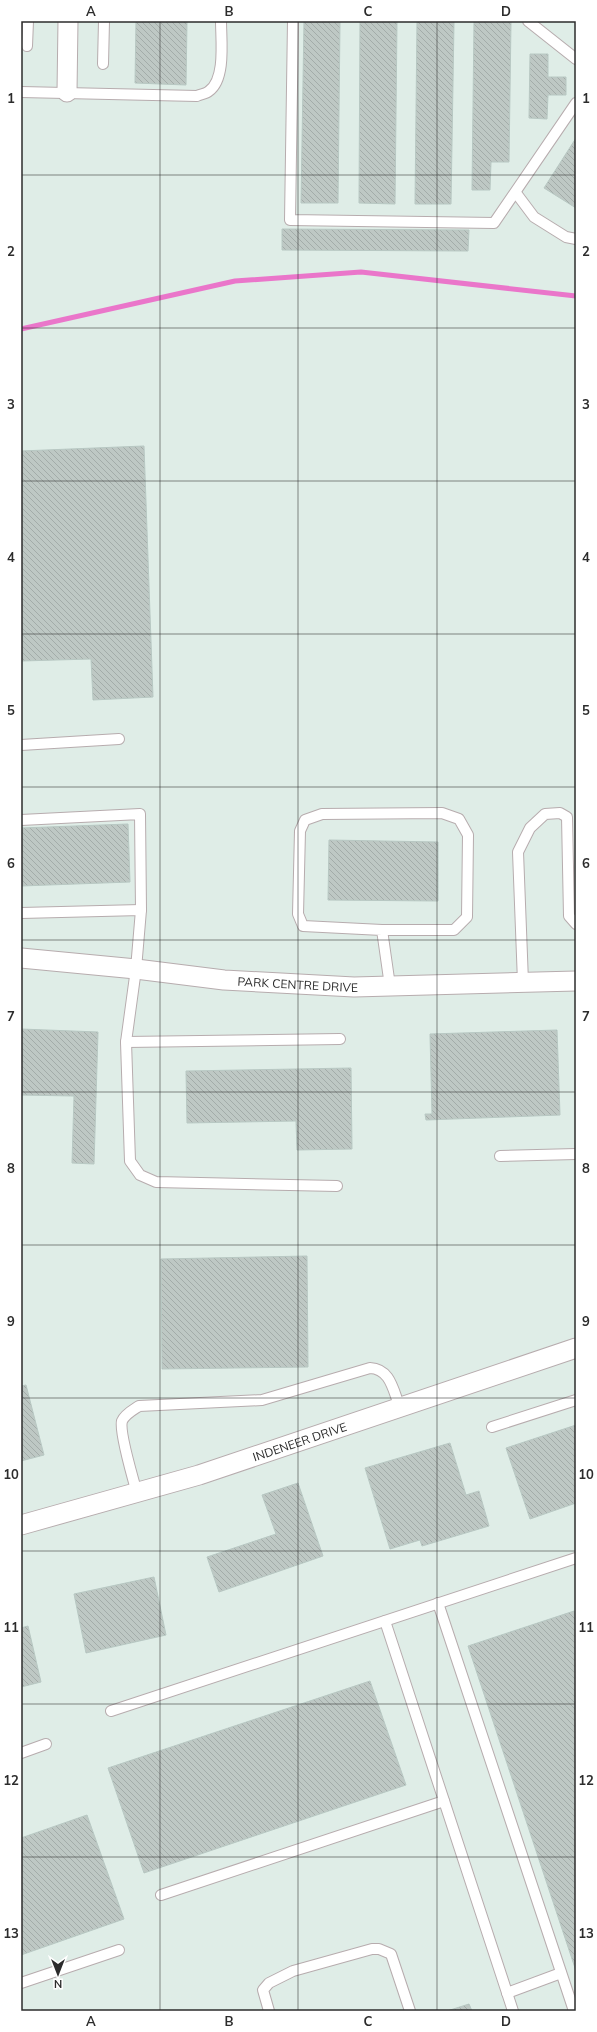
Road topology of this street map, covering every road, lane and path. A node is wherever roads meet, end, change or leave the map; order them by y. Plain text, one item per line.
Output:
1 (28, 21) edge
2 (68, 21) edge
3 (104, 21) edge
4 (222, 21) edge
5 (293, 21) edge
6 (528, 21) edge
7 (27, 46) dead end
8 (576, 59) edge
9 (103, 64) dead end
10 (21, 92) edge
11 (67, 92) junction
12 (576, 103) edge
13 (516, 193) junction
14 (576, 239) edge
15 (119, 739) dead end
16 (21, 745) edge
17 (21, 820) edge
18 (140, 910) junction
19 (21, 913) edge
20 (576, 924) edge
21 (382, 930) junction
22 (21, 958) edge
23 (136, 969) junction
24 (576, 981) edge
25 (523, 982) junction
26 (390, 986) junction
27 (340, 1039) dead end
28 (126, 1042) junction
29 (576, 1154) edge
30 (500, 1156) dead end
31 (337, 1186) dead end
32 (576, 1348) edge
33 (576, 1400) edge
34 (400, 1408) junction
35 (492, 1427) dead end
36 (137, 1492) junction
37 (21, 1526) edge
38 (576, 1558) edge
39 (438, 1603) junction
40 (385, 1621) junction
41 (110, 1711) dead end
42 (46, 1744) dead end
43 (21, 1753) edge
44 (444, 1801) junction
45 (161, 1896) dead end
46 (119, 1950) dead end
47 (561, 1973) junction
48 (21, 1983) edge
49 (507, 1994) junction
50 (269, 2011) edge
51 (410, 2011) edge
52 (512, 2011) edge
53 (574, 2011) edge

1 - 7 lane
2 - 11 street
3 - 9 lane
4 - 11 lane
5 - 13 lane
6 - 8 lane
10 - 11 lane
12 - 13 lane
13 - 14 lane
15 - 16 lane
17 - 18 lane
18 - 19 lane
18 - 23 lane
20 - 25 lane
21 - 21 lane
21 - 26 lane
22 - 23 street, PARK CENTRE DRIVE
23 - 26 street, PARK CENTRE DRIVE
23 - 28 lane
24 - 25 street, PARK CENTRE DRIVE
25 - 26 street, PARK CENTRE DRIVE
27 - 28 lane
28 - 31 lane
29 - 30 lane
32 - 34 street, INDENEER DRIVE
33 - 35 lane
34 - 36 street, INDENEER DRIVE
34 - 36 lane
36 - 37 street, INDENEER DRIVE
38 - 39 lane
39 - 40 lane
39 - 47 lane
40 - 41 lane
40 - 44 lane
42 - 43 lane
44 - 45 lane
44 - 49 lane
46 - 48 lane
47 - 49 lane
47 - 53 lane
49 - 52 lane
50 - 51 lane

